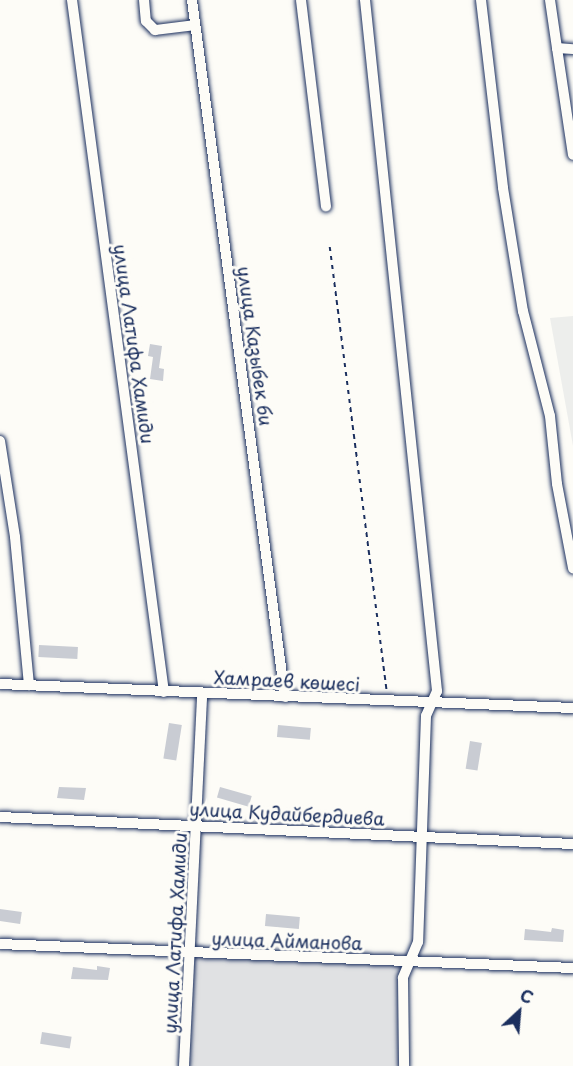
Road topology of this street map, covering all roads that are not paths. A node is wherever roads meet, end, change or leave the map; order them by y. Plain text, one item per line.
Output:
1 (72, 0) edge
2 (144, 0) edge
3 (192, 0) edge
4 (301, 0) edge
5 (365, 0) edge
6 (481, 0) edge
7 (550, 0) edge
8 (195, 25) junction
9 (557, 48) junction
10 (573, 48) edge
11 (573, 155) edge
12 (326, 206) dead end
13 (0, 441) edge
14 (573, 568) edge
15 (0, 684) edge
16 (29, 685) junction
17 (164, 692) junction
18 (202, 693) junction
19 (285, 697) junction
20 (432, 704) junction
21 (573, 708) edge
22 (0, 817) edge
23 (197, 825) junction
24 (424, 838) junction
25 (573, 844) edge
26 (0, 944) edge
27 (190, 954) junction
28 (410, 963) junction
29 (573, 968) edge
30 (184, 1066) edge
31 (404, 1066) edge

1 - 17 street, улица Латифа Хамиди
2 - 8 street
3 - 8 street, улица Казыбек би
4 - 12 street
5 - 20 street
6 - 14 street
7 - 9 street
8 - 19 street, улица Казыбек би
9 - 10 street
9 - 11 street
13 - 16 street
15 - 16 street, Хамраев көшесі
16 - 17 street, Хамраев көшесі
17 - 18 street, Хамраев көшесі
18 - 19 street, Хамраев көшесі
18 - 23 street, улица Латифа Хамиди
19 - 20 street, Хамраев көшесі
20 - 21 street, Хамраев көшесі
20 - 24 street
22 - 23 street, улица Кудайбердиева
23 - 24 street, улица Кудайбердиева
23 - 27 street, улица Латифа Хамиди
24 - 25 street, улица Кудайбердиева
24 - 28 street
26 - 27 street, улица Айманова
27 - 28 street, улица Айманова
27 - 30 street, улица Латифа Хамиди
28 - 29 street, улица Айманова
28 - 31 street

